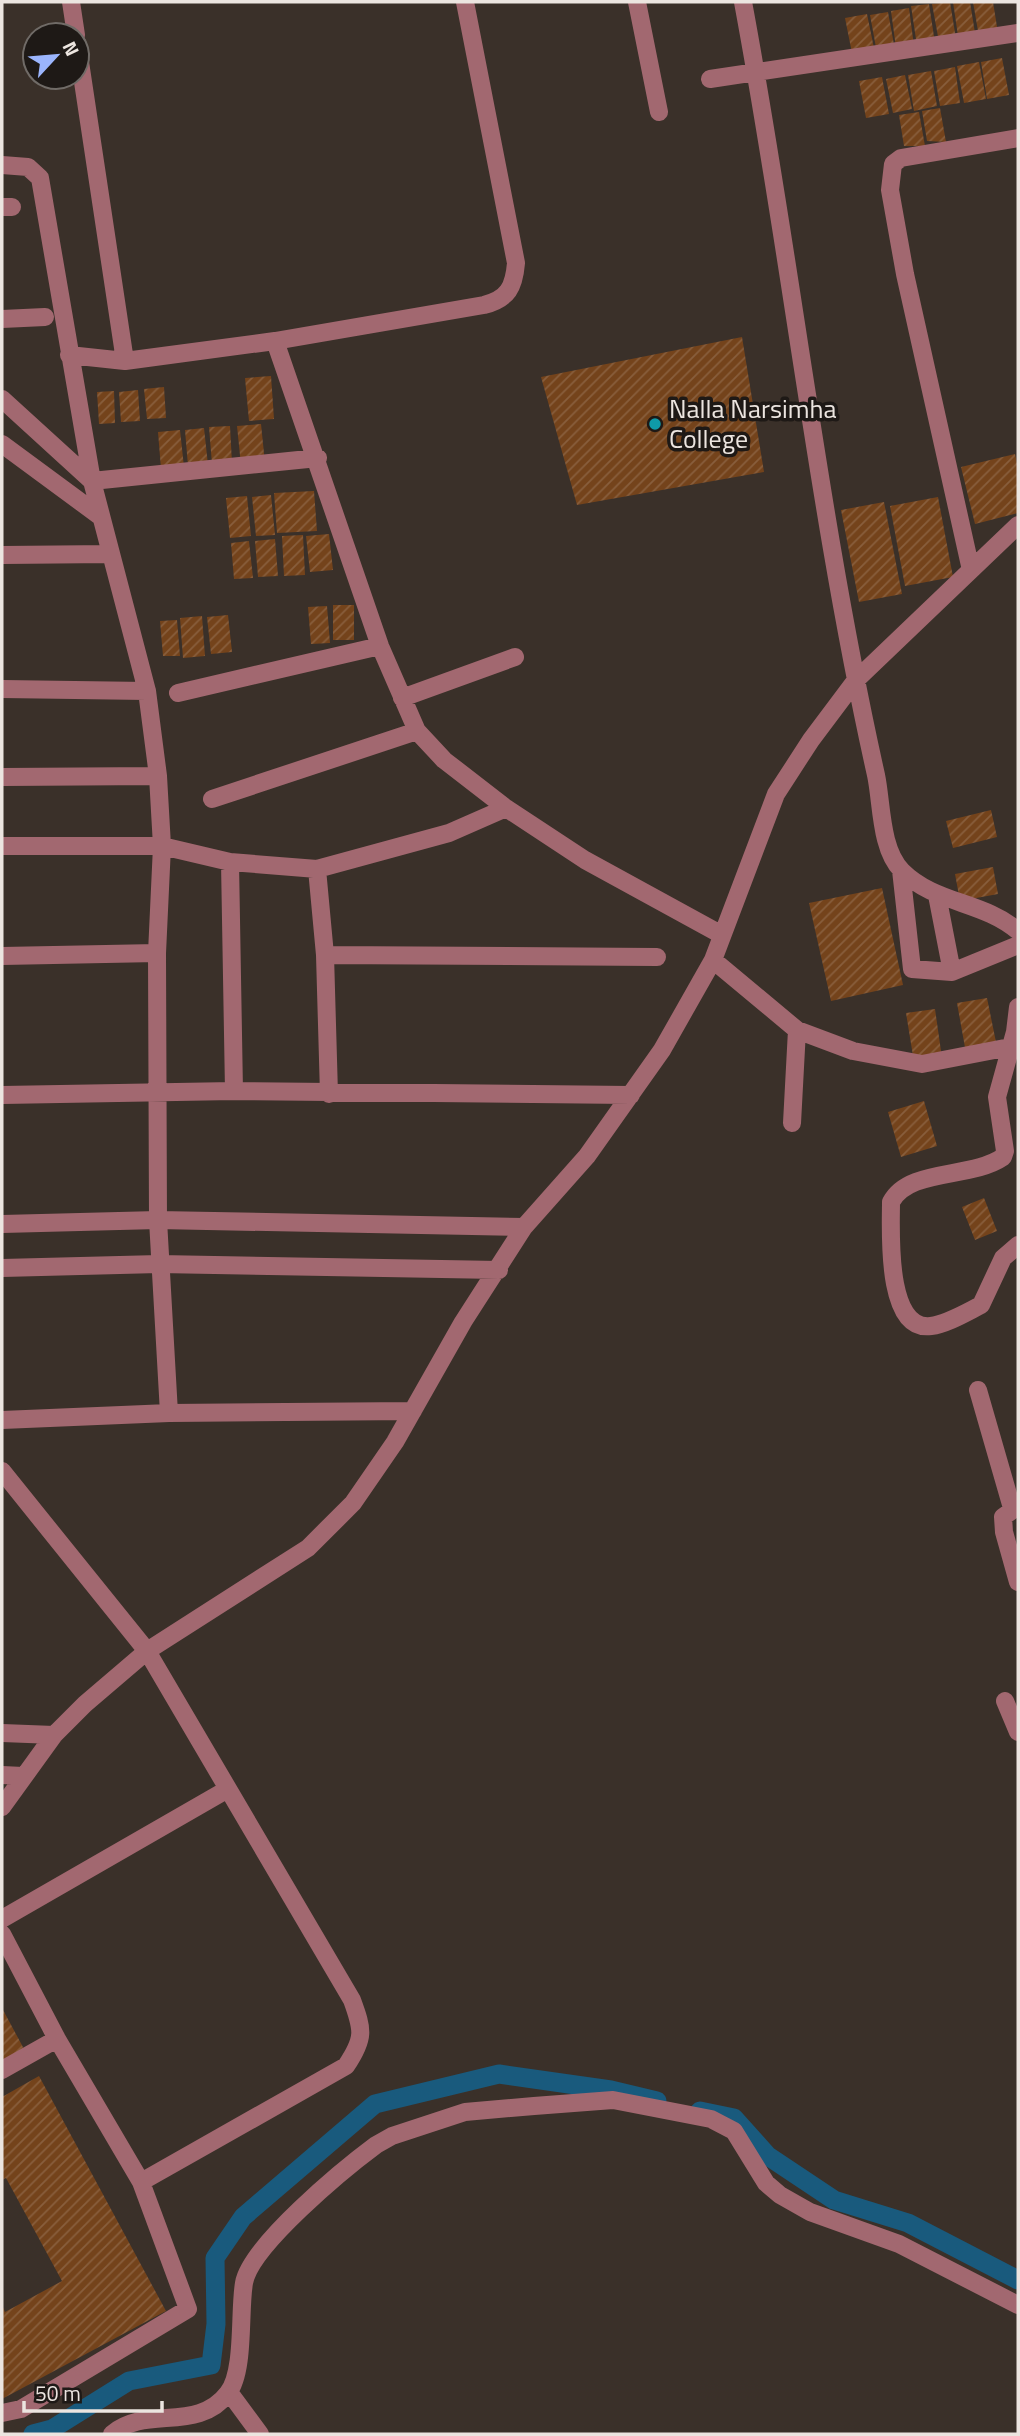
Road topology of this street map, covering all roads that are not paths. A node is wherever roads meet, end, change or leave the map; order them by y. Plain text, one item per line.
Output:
1 (71, 2) edge
2 (465, 2) edge
3 (637, 2) edge
4 (743, 2) edge
5 (74, 21) edge
6 (1018, 33) edge
7 (756, 73) junction
8 (710, 79) dead end
9 (84, 91) edge
10 (659, 112) dead end
11 (1018, 138) edge
12 (2, 166) edge
13 (45, 317) dead end
14 (2, 319) edge
15 (275, 341) junction
16 (69, 355) junction
17 (125, 361) junction
18 (2, 398) edge
19 (2, 444) edge
20 (318, 458) junction
21 (92, 481) junction
22 (101, 517) junction
23 (1018, 526) edge
24 (111, 554) junction
25 (2, 555) edge
26 (971, 570) junction
27 (380, 646) junction
28 (515, 657) dead end
29 (856, 680) junction
30 (2, 689) edge
31 (147, 691) junction
32 (177, 693) dead end
33 (402, 698) junction
34 (417, 731) junction
35 (158, 776) junction
36 (2, 778) edge
37 (212, 799) dead end
38 (506, 808) junction
39 (2, 846) edge
40 (162, 846) junction
41 (230, 862) junction
42 (317, 869) junction
43 (901, 870) junction
44 (937, 895) junction
45 (1018, 931) edge
46 (722, 935) junction
47 (1018, 945) edge
48 (157, 953) junction
49 (325, 955) junction
50 (2, 956) edge
51 (657, 957) dead end
52 (713, 960) junction
53 (952, 972) junction
54 (1018, 1007) edge
55 (797, 1030) junction
56 (1015, 1037) edge
57 (234, 1091) junction
58 (157, 1093) junction
59 (329, 1094) junction
60 (631, 1095) junction
61 (2, 1096) edge
62 (792, 1123) dead end
63 (158, 1220) junction
64 (2, 1224) edge
65 (524, 1227) junction
66 (1018, 1245) edge
67 (159, 1264) junction
68 (2, 1268) edge
69 (499, 1270) junction
70 (978, 1390) dead end
71 (413, 1411) junction
72 (169, 1413) junction
73 (2, 1420) edge
74 (2, 1471) edge
75 (1015, 1507) edge
76 (1018, 1582) edge
77 (147, 1651) junction
78 (1005, 1701) dead end
79 (2, 1732) edge
80 (1018, 1732) edge
81 (54, 1735) junction
82 (2, 1775) edge
83 (23, 1776) junction
84 (228, 1789) junction
85 (2, 1807) edge
86 (2, 1919) edge
87 (2, 1934) edge
88 (57, 2039) junction
89 (2, 2070) edge
90 (141, 2182) junction
91 (1018, 2305) edge
92 (229, 2392) junction
93 (2, 2413) edge
94 (111, 2434) edge
95 (260, 2434) edge

1 - 5 street
2 - 15 street
3 - 10 street
4 - 7 street
6 - 7 street
7 - 8 street
7 - 29 street
9 - 17 street
11 - 26 street
12 - 16 street
13 - 14 street
15 - 17 street
15 - 20 street
16 - 17 street
16 - 21 street
18 - 21 street
19 - 22 street
20 - 21 street
20 - 27 street
21 - 22 street
22 - 24 street
23 - 26 street
24 - 25 street
24 - 31 street
26 - 29 street
27 - 32 street
27 - 33 street
28 - 33 street
29 - 43 street
29 - 46 street
30 - 31 street
31 - 35 street
33 - 34 street
34 - 37 street
34 - 38 street
35 - 36 street
35 - 40 street
38 - 42 street
38 - 46 street
39 - 40 street
40 - 41 street
40 - 48 street
41 - 42 street
41 - 57 street
42 - 49 street
43 - 44 street
43 - 53 street
44 - 45 street
44 - 53 street
46 - 52 street
47 - 53 street
48 - 50 street
48 - 58 street
49 - 51 street
49 - 59 street
52 - 55 street
52 - 60 street
54 - 56 street
55 - 56 street
55 - 62 street
56 - 66 street
57 - 58 street
57 - 59 street
58 - 61 street
58 - 63 street
59 - 60 street
60 - 65 street
63 - 64 street
63 - 65 street
63 - 67 street
65 - 69 street
67 - 68 street
67 - 69 street
67 - 72 street
69 - 71 street
70 - 75 street
71 - 72 street
71 - 77 street
72 - 73 street
74 - 77 street
75 - 76 street
77 - 81 street
77 - 84 street
78 - 80 street
79 - 81 street
81 - 83 street
82 - 83 street
83 - 85 street
84 - 86 street
84 - 90 street
87 - 88 street
88 - 89 street
88 - 90 street
90 - 93 street
91 - 92 street
92 - 94 street
92 - 95 street

